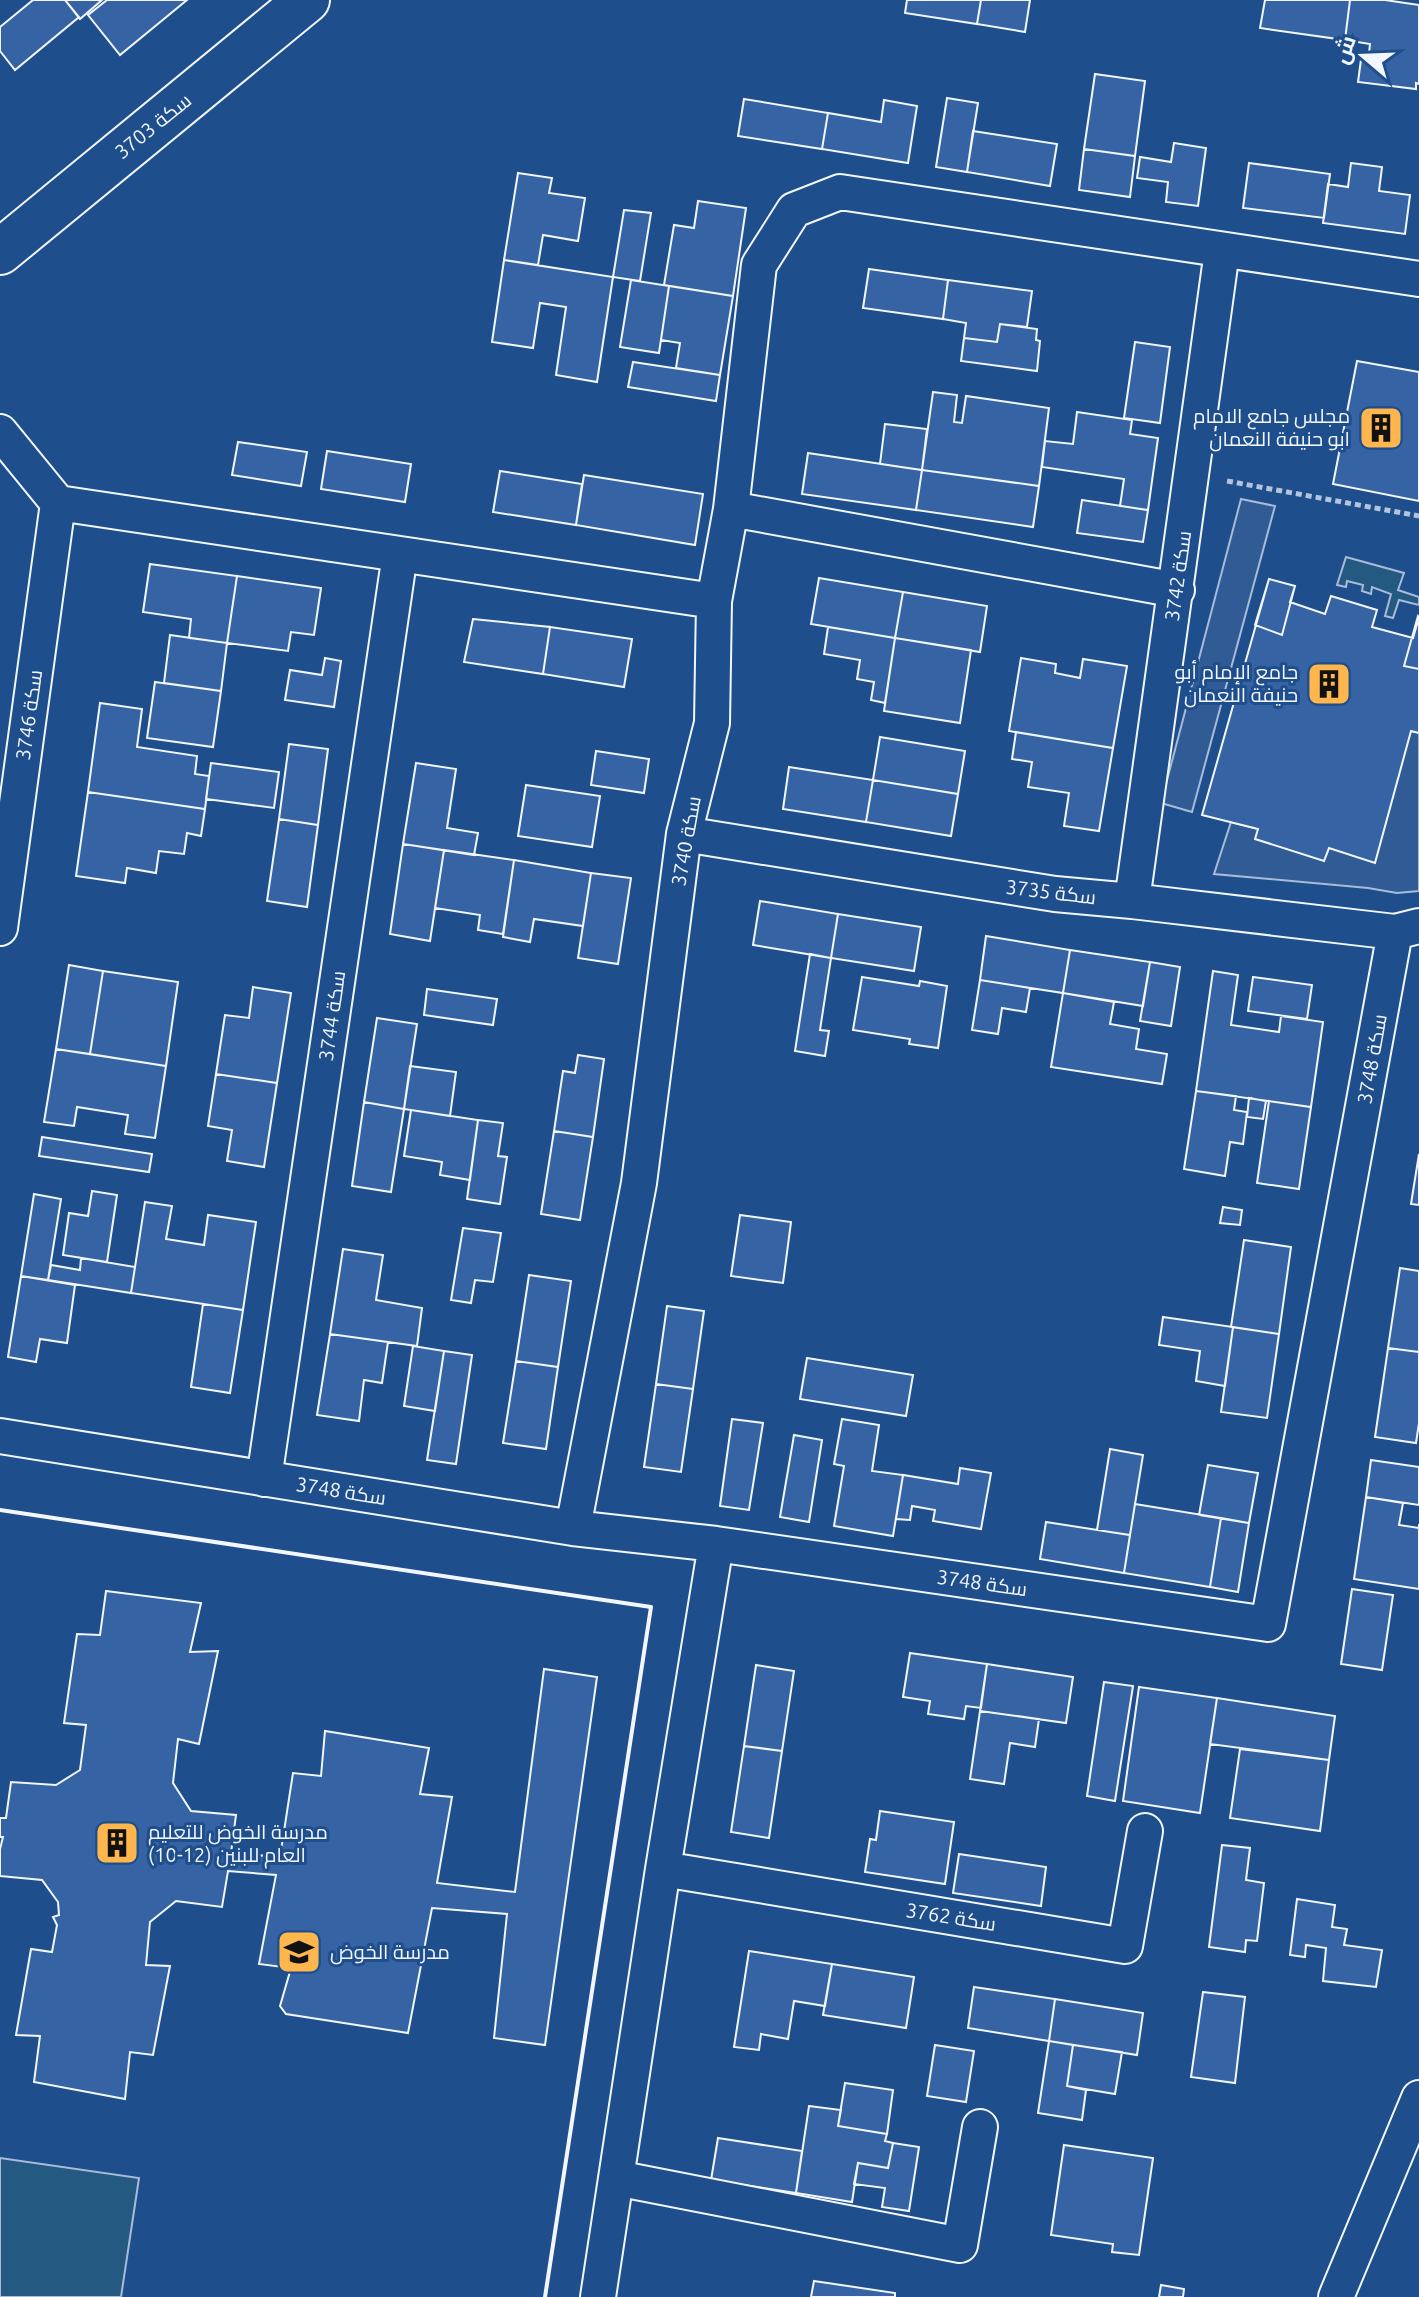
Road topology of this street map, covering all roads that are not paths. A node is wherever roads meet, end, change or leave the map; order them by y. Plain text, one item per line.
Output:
1 (298, 3) edge
2 (1222, 251) junction
3 (0, 252) edge
4 (1419, 279) edge
5 (0, 432) edge
6 (58, 503) junction
7 (731, 509) junction
8 (400, 554) junction
9 (1177, 590) junction
10 (714, 601) junction
11 (684, 834) junction
12 (1132, 901) junction
13 (0, 928) edge
14 (1407, 929) edge
15 (0, 1436) edge
16 (264, 1479) junction
17 (573, 1528) junction
18 (716, 1544) junction
19 (1145, 1831) dead end
20 (663, 1869) junction
21 (1419, 2098) edge
22 (980, 2127) dead end
23 (616, 2178) junction
24 (598, 2297) edge
25 (1336, 2297) edge

1 - 3 street, سكة 3703
2 - 4 street
2 - 7 street, سكة 3740
2 - 9 street, سكة 3742
5 - 6 street
6 - 8 street
6 - 13 street, سكة 3746
7 - 9 street
7 - 10 street, سكة 3740
8 - 10 street
8 - 16 street, سكة 3744
9 - 12 street, سكة 3742
10 - 11 street, سكة 3740
11 - 12 street, سكة 3735
11 - 17 street, سكة 3740
12 - 14 street, سكة 3735
14 - 18 street, سكة 3748
15 - 16 street, سكة 3748
16 - 17 street, سكة 3748
17 - 18 street, سكة 3748
18 - 20 street
19 - 20 street, سكة 3762
20 - 23 street
21 - 25 street
22 - 23 street
23 - 24 street

